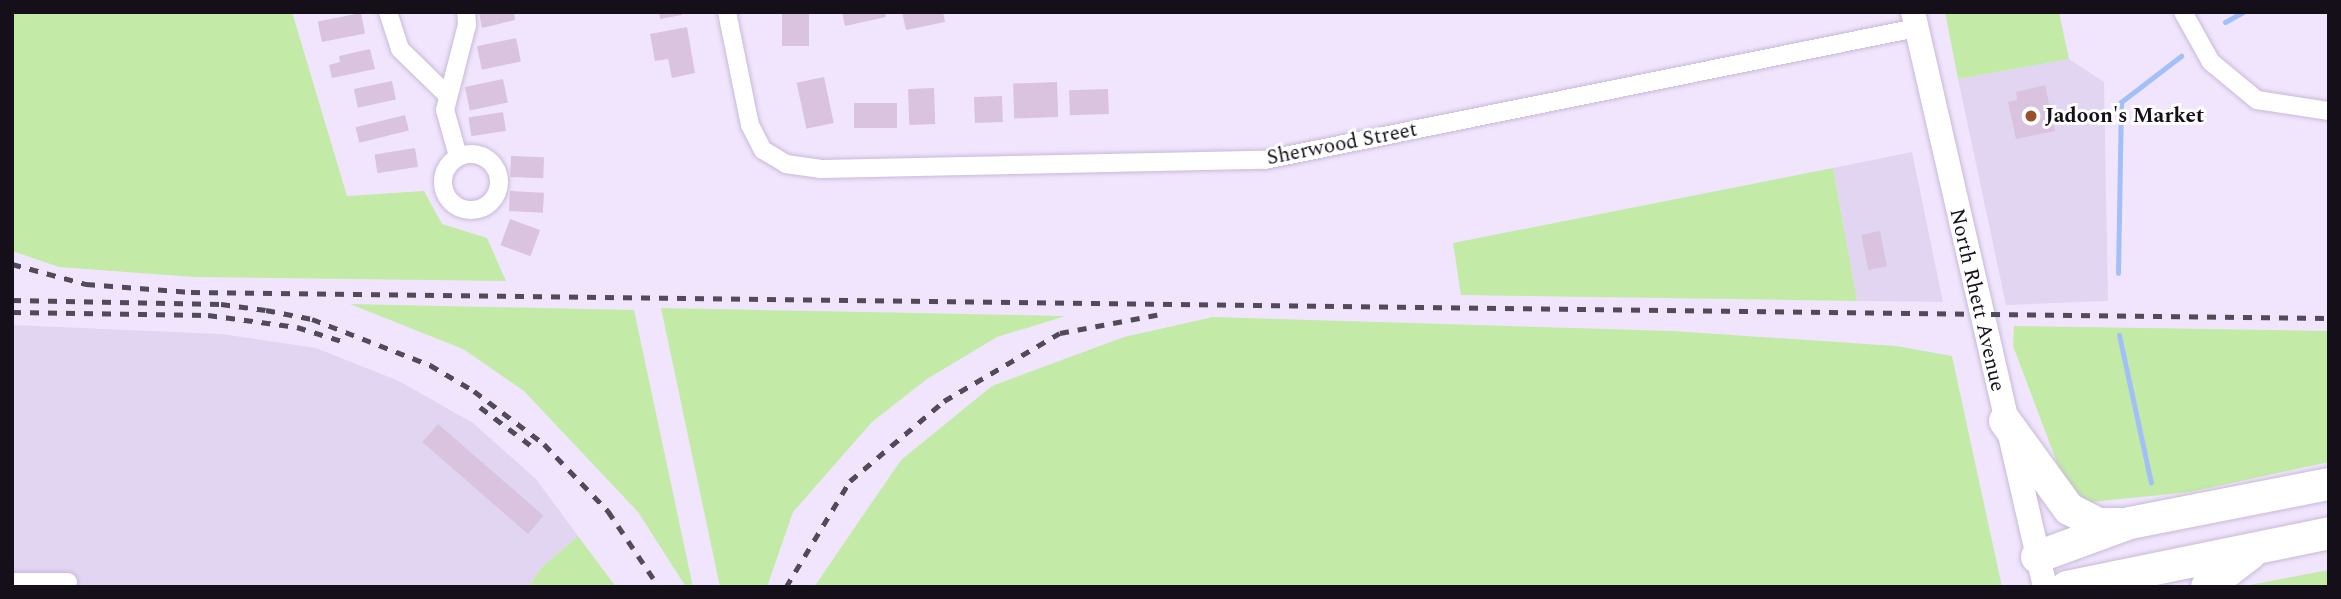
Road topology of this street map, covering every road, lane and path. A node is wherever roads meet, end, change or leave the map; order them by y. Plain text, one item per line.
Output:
1 (388, 12) edge
2 (466, 12) edge
3 (727, 12) edge
4 (2183, 12) edge
5 (1914, 20) edge
6 (447, 95) junction
7 (2329, 111) edge
8 (458, 156) dead end
9 (2005, 421) junction
10 (2329, 484) edge
11 (2130, 523) junction
12 (2329, 533) edge
13 (2266, 545) junction
14 (2041, 572) edge
15 (2122, 581) edge
16 (12, 582) edge
17 (68, 582) dead end
18 (2067, 587) edge
19 (2207, 587) edge

1 - 6 street
2 - 6 street
3 - 5 street, Sherwood Street
4 - 7 street
5 - 9 main road, North Rhett Avenue
6 - 8 street
9 - 11 highway
9 - 14 main road, North Rhett Avenue
10 - 11 highway
11 - 14 highway
12 - 13 highway
13 - 15 highway
13 - 19 highway
15 - 18 highway
16 - 17 street

